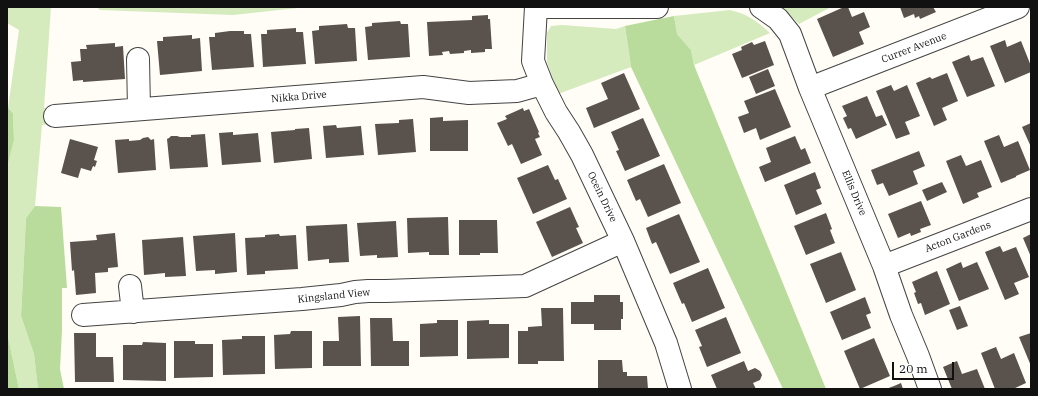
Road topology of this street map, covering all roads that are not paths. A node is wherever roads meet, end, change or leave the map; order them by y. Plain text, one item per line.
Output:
1 (536, 7) edge
2 (657, 7) edge
3 (761, 7) edge
4 (1018, 7) edge
5 (138, 59) dead end
6 (542, 84) junction
7 (810, 88) junction
8 (139, 110) junction
9 (55, 116) dead end
10 (1031, 209) edge
11 (624, 241) junction
12 (884, 266) junction
13 (130, 286) dead end
14 (133, 312) junction
15 (83, 315) dead end
16 (680, 389) edge
17 (930, 389) edge

1 - 2 street
1 - 6 street, Ocein Drive
3 - 7 street, Ellis Drive
4 - 7 street, Currer Avenue
5 - 8 street
6 - 8 street, Nikka Drive
6 - 11 street, Ocein Drive
7 - 12 street, Ellis Drive
8 - 9 street, Nikka Drive
10 - 12 street, Acton Gardens
11 - 14 street, Kingsland View
11 - 16 street, Ocein Drive
12 - 17 street, Ellis Drive
13 - 14 street
14 - 15 street, Kingsland View

